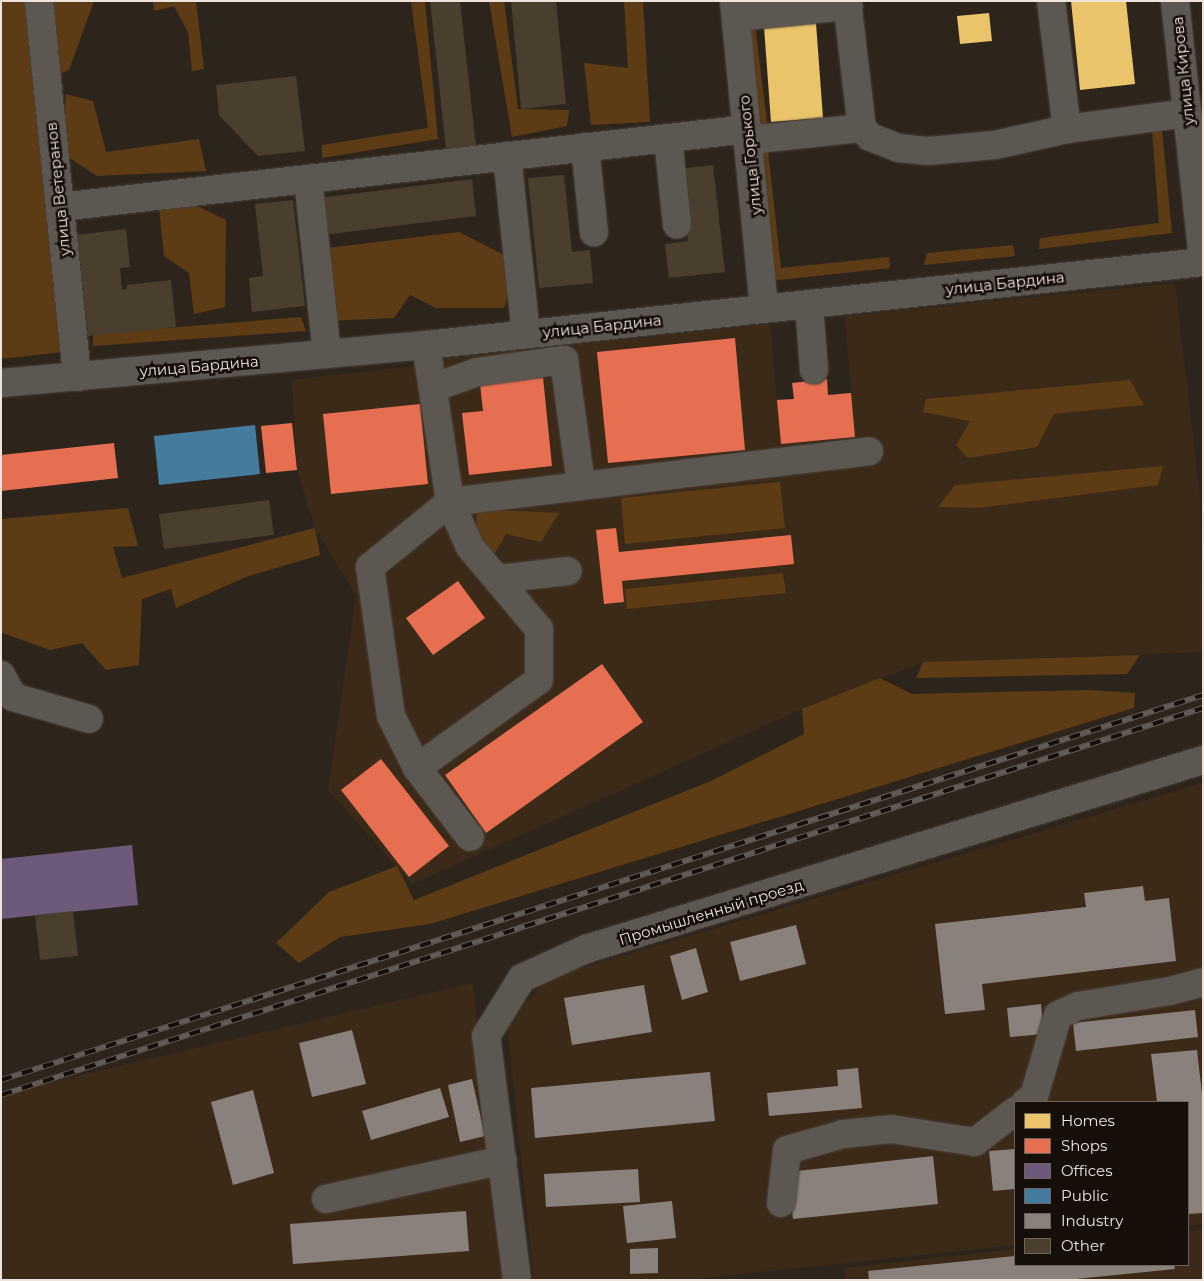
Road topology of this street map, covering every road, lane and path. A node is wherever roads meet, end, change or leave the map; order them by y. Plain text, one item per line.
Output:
1 (39, 1) edge
2 (1051, 1) edge
3 (1175, 1) edge
4 (847, 4) edge
5 (735, 9) edge
6 (1192, 51) edge
7 (1193, 126) edge
8 (862, 128) junction
9 (1067, 129) junction
10 (748, 134) junction
11 (668, 138) junction
12 (585, 147) junction
13 (507, 156) junction
14 (308, 179) junction
15 (60, 207) junction
16 (677, 225) dead end
17 (594, 234) dead end
18 (1203, 260) edge
19 (809, 304) junction
20 (764, 309) junction
21 (526, 334) junction
22 (426, 344) junction
23 (328, 354) junction
24 (814, 370) dead end
25 (77, 377) junction
26 (1, 383) edge
27 (432, 388) junction
28 (870, 451) dead end
29 (581, 484) junction
30 (450, 502) junction
31 (568, 571) dead end
32 (497, 579) junction
33 (1, 675) edge
34 (89, 719) dead end
35 (1203, 760) edge
36 (417, 768) junction
37 (470, 837) dead end
38 (1203, 982) edge
39 (1027, 1101) edge
40 (1014, 1112) edge
41 (503, 1160) junction
42 (326, 1199) dead end
43 (781, 1203) dead end
44 (517, 1280) edge

1 - 15 street, улица Ветеранов
2 - 9 street
3 - 6 street, улица Кирова
4 - 5 street
4 - 8 street
5 - 10 street, улица Горького
6 - 7 street, улица Кирова
7 - 9 street
7 - 18 street, улица Кирова
8 - 9 street
8 - 10 street
10 - 11 street
10 - 20 street, улица Горького
11 - 12 street
11 - 16 street
12 - 13 street
12 - 17 street
13 - 14 street
13 - 21 street
14 - 15 street
14 - 23 street
15 - 25 street, улица Ветеранов
18 - 19 street, улица Бардина
19 - 20 street, улица Бардина
19 - 24 street
20 - 21 street, улица Бардина
21 - 22 street, улица Бардина
22 - 23 street, улица Бардина
22 - 27 street
23 - 25 street, улица Бардина
25 - 26 street, улица Бардина
27 - 29 street
27 - 30 street
28 - 29 street
29 - 30 street
30 - 32 street
30 - 36 street
31 - 32 street
32 - 36 street
33 - 34 street
35 - 41 street, Промышленный проезд
36 - 37 street
38 - 39 street
40 - 43 street
41 - 42 street
41 - 44 street, Промышленный проезд

